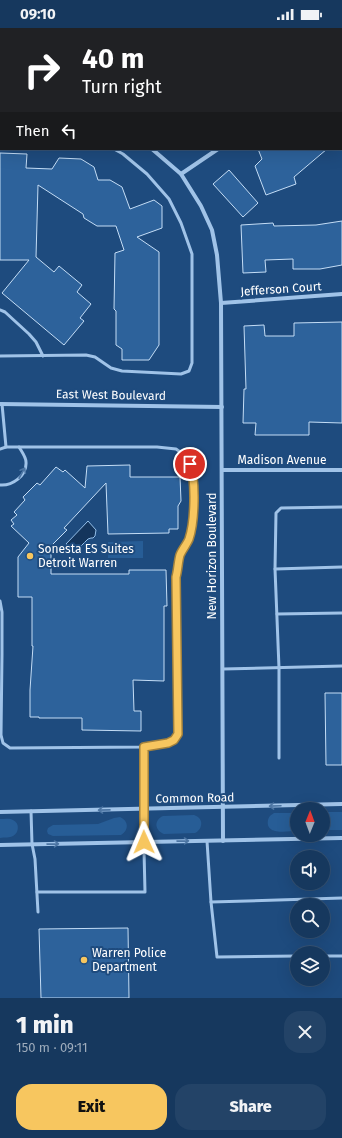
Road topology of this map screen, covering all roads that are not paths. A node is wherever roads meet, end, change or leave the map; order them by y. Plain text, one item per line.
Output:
1 (116, 150) edge
2 (153, 150) edge
3 (217, 150) edge
4 (181, 174) junction
5 (342, 294) edge
6 (222, 303) junction
7 (0, 310) edge
8 (0, 356) edge
9 (43, 356) junction
10 (1, 404) edge
11 (222, 407) junction
12 (19, 447) junction
13 (6, 448) junction
14 (0, 449) edge
15 (222, 470) junction
16 (342, 470) edge
17 (0, 485) edge
18 (342, 507) edge
19 (342, 567) edge
20 (275, 569) junction
21 (0, 601) edge
22 (342, 613) edge
23 (277, 614) junction
24 (342, 666) edge
25 (279, 668) junction
26 (222, 670) junction
27 (144, 747) junction
28 (280, 758) dead end
29 (342, 804) edge
30 (223, 807) junction
31 (143, 809) junction
32 (31, 811) junction
33 (0, 812) edge
34 (342, 838) edge
35 (207, 841) junction
36 (223, 841) junction
37 (144, 842) junction
38 (32, 844) junction
39 (0, 845) edge
40 (37, 892) junction
41 (342, 898) edge
42 (211, 902) junction
43 (38, 912) dead end
44 (290, 956) edge
45 (330, 956) edge
46 (342, 956) edge

1 - 9 lane
2 - 4 street, New Horizon Boulevard
3 - 4 street
4 - 6 street, New Horizon Boulevard
5 - 6 street, Jefferson Court
6 - 11 street, New Horizon Boulevard
7 - 9 lane
8 - 9 lane
10 - 11 street, East West Boulevard
10 - 13 lane
11 - 15 street, New Horizon Boulevard
12 - 13 lane
17 -> 12 lane
12 - 27 lane
13 - 14 lane
15 - 16 street, Madison Avenue
15 - 26 street, New Horizon Boulevard
18 - 20 lane
19 - 20 lane
20 - 23 lane
21 - 27 lane
22 - 23 lane
23 - 25 lane
24 - 25 lane
25 - 26 lane
25 - 28 lane
26 - 30 street, New Horizon Boulevard
27 - 31 lane
29 -> 30 street, Common Road
30 - 31 street, Common Road
30 - 36 street, New Horizon Boulevard
31 -> 32 street, Common Road
31 - 37 lane
32 - 33 street, Common Road
32 - 38 lane
34 - 36 street
35 - 36 street
37 -> 35 street
35 - 42 lane
38 -> 37 street
37 - 40 lane
38 - 39 street
38 - 40 lane
40 - 43 lane
41 - 42 lane
42 - 44 lane
45 - 46 lane

